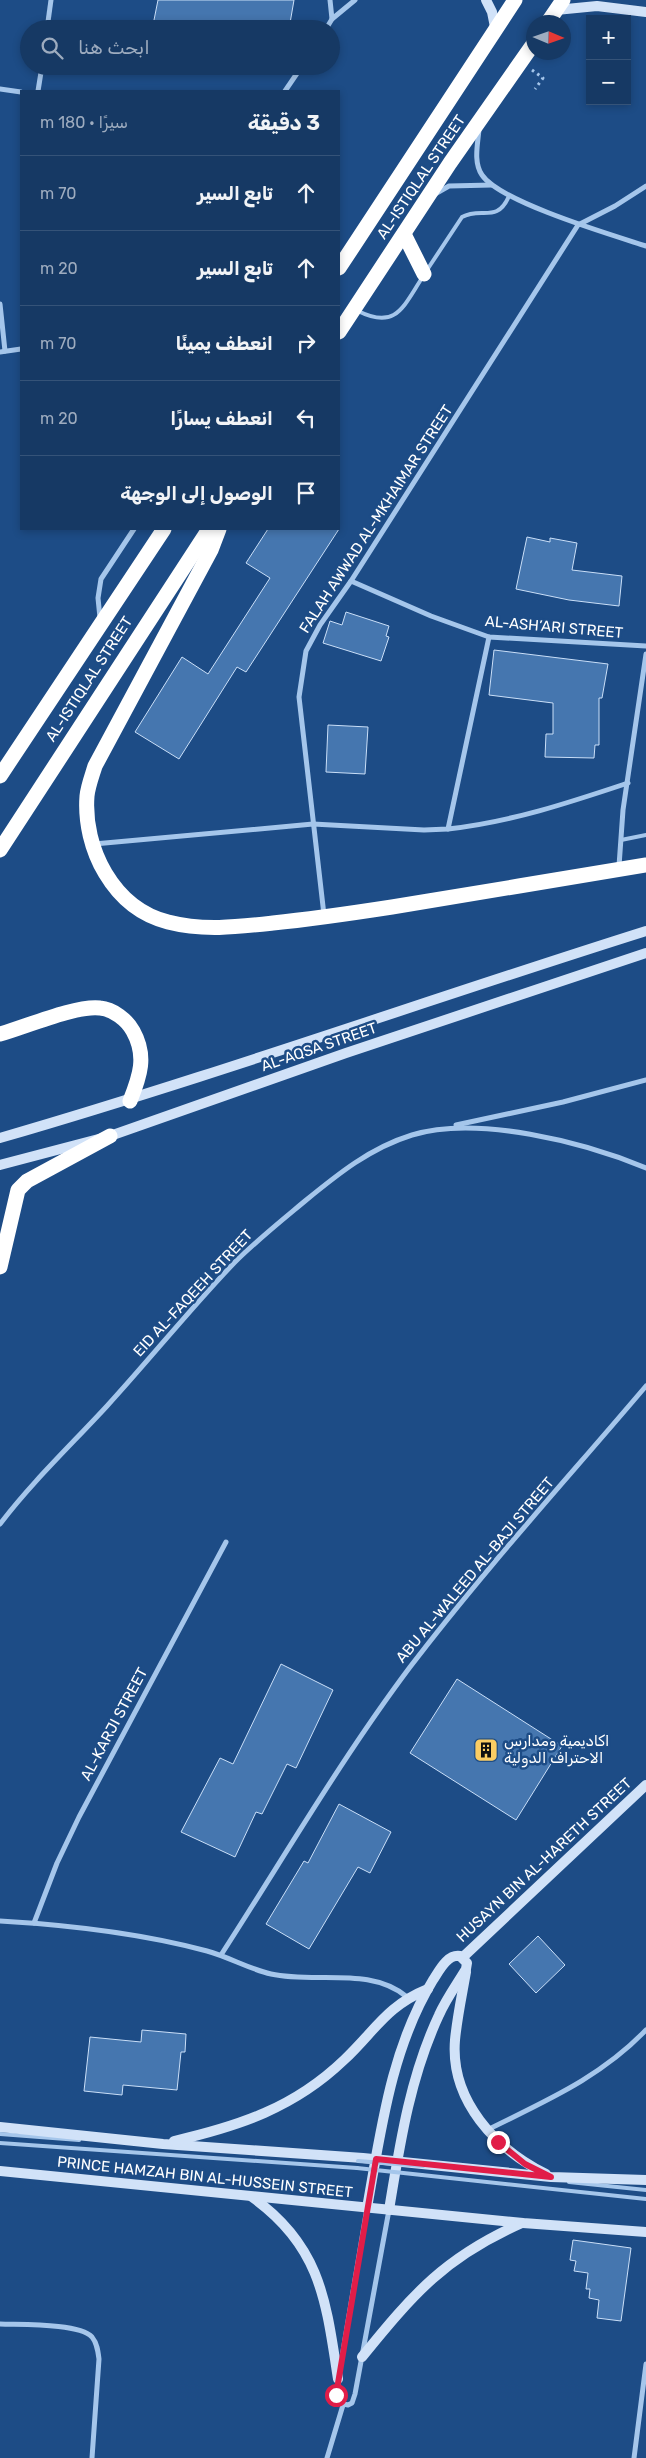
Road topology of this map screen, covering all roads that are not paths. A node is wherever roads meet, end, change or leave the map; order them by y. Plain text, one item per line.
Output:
1 (51, 0) edge
2 (330, 0) edge
3 (355, 0) edge
4 (486, 0) edge
5 (516, 0) edge
6 (556, 11) edge
7 (646, 12) edge
8 (332, 19) joint
9 (48, 20) edge
10 (496, 33) junction
11 (526, 54) edge
12 (41, 75) edge
13 (296, 75) edge
14 (0, 89) edge
15 (38, 90) edge
16 (286, 90) edge
17 (20, 92) edge
18 (480, 120) junction
19 (493, 185) junction
20 (646, 186) edge
21 (430, 196) junction
22 (510, 196) junction
23 (578, 225) junction
24 (404, 234) junction
25 (646, 246) edge
26 (340, 267) edge
27 (424, 274) junction
28 (0, 304) edge
29 (354, 308) junction
30 (340, 330) edge
31 (20, 349) edge
32 (2, 352) edge
33 (133, 530) edge
34 (163, 530) edge
35 (208, 530) edge
36 (219, 530) edge
37 (351, 581) junction
38 (100, 624) junction
39 (488, 637) junction
40 (646, 646) edge
41 (646, 654) edge
42 (0, 776) edge
43 (628, 783) junction
44 (313, 824) junction
45 (448, 829) junction
46 (646, 835) edge
47 (621, 840) junction
48 (92, 844) junction
49 (0, 850) edge
50 (646, 865) edge
51 (619, 869) junction
52 (324, 918) junction
53 (646, 931) edge
54 (646, 953) edge
55 (0, 1034) edge
56 (646, 1080) edge
57 (130, 1101) junction
58 (446, 1127) junction
59 (110, 1136) junction
60 (0, 1138) edge
61 (0, 1166) edge
62 (646, 1168) edge
63 (0, 1267) edge
64 (646, 1386) edge
65 (0, 1524) edge
66 (226, 1542) dead end
67 (646, 1785) edge
68 (0, 1921) edge
69 (34, 1923) junction
70 (221, 1955) junction
71 (463, 1957) junction
72 (466, 1969) junction
73 (428, 1988) junction
74 (407, 1998) junction
75 (646, 2030) edge
76 (0, 2127) edge
77 (486, 2130) junction
78 (0, 2134) edge
79 (0, 2143) edge
80 (163, 2144) junction
81 (376, 2159) junction
82 (397, 2162) junction
83 (0, 2171) edge
84 (551, 2177) junction
85 (645, 2179) edge
86 (646, 2190) edge
87 (251, 2196) junction
88 (646, 2199) edge
89 (367, 2208) junction
90 (389, 2210) junction
91 (522, 2223) junction
92 (646, 2232) edge
93 (0, 2324) edge
94 (362, 2357) junction
95 (646, 2364) edge
96 (338, 2379) junction
97 (343, 2405) junction
98 (92, 2458) edge
99 (327, 2458) edge
100 (634, 2458) edge

1 - 9 street
2 - 8 street
3 - 8 street
4 - 10 main road
5 - 10 highway, AL-ISTIQLAL STREET
6 - 7 main road
10 - 26 highway, AL-ISTIQLAL STREET
11 - 18 highway, AL-ISTIQLAL STREET
12 - 15 street
13 - 16 street
14 - 17 street
18 - 19 street
18 - 21 highway, AL-ISTIQLAL STREET
19 - 21 street
19 - 22 street
20 - 23 street
21 - 24 highway, AL-ISTIQLAL STREET
22 - 23 street
22 - 27 lane
23 - 25 street
23 - 37 street, FALAH AWWAD AL-MKHAIMAR STREET
24 - 27 highway
24 - 29 highway, AL-ISTIQLAL STREET
27 - 29 lane
28 - 32 street
29 - 30 highway, AL-ISTIQLAL STREET
31 - 32 street
33 - 38 street
34 - 38 highway, AL-ISTIQLAL STREET
35 - 49 highway, AL-ISTIQLAL STREET
36 - 48 highway
37 - 39 street, AL-ASH’ARI STREET
37 - 44 street, FALAH AWWAD AL-MKHAIMAR STREET
38 - 42 highway, AL-ISTIQLAL STREET
39 - 40 street, AL-ASH’ARI STREET
39 - 45 street
41 - 43 street
43 - 45 street
43 - 47 street
44 - 45 street
44 - 48 street
44 - 52 street, FALAH AWWAD AL-MKHAIMAR STREET
46 - 47 lane
47 - 51 street
48 - 52 highway
50 - 51 highway
51 - 52 highway
53 - 57 main road, AL-AQSA STREET
54 - 59 main road, AL-AQSA STREET
55 - 57 highway
56 - 58 street
57 - 60 main road, AL-AQSA STREET
58 - 62 street, EID AL-FAQEEH STREET
58 - 65 street, EID AL-FAQEEH STREET
59 - 61 main road, AL-AQSA STREET
59 - 63 highway
64 - 70 street, ABU AL-WALEED AL-BAJI STREET
66 - 69 street, AL-KARJI STREET
67 - 71 main road, HUSAYN BIN AL-HARETH STREET
68 - 69 street
69 - 70 street
70 - 74 street
71 - 72 main road, HUSAYN BIN AL-HARETH STREET
71 - 73 main road, HUSAYN BIN AL-HARETH STREET
72 - 77 main road
72 - 82 main road
73 - 74 main road
73 - 81 main road, HUSAYN BIN AL-HARETH STREET
74 - 80 main road
75 - 77 street
76 - 80 main road, PRINCE HAMZAH BIN AL-HUSSEIN STREET
77 - 84 main road
78 - 86 lane, bridge
79 - 88 lane, bridge
80 - 81 main road, PRINCE HAMZAH BIN AL-HUSSEIN STREET
81 - 82 main road, PRINCE HAMZAH BIN AL-HUSSEIN STREET
81 - 89 main road, HUSAYN BIN AL-HARETH STREET
82 - 84 main road, PRINCE HAMZAH BIN AL-HUSSEIN STREET
82 - 90 main road
83 - 87 main road, PRINCE HAMZAH BIN AL-HUSSEIN STREET
84 - 85 main road, PRINCE HAMZAH BIN AL-HUSSEIN STREET
87 - 89 main road, PRINCE HAMZAH BIN AL-HUSSEIN STREET
87 - 96 main road
89 - 90 main road, PRINCE HAMZAH BIN AL-HUSSEIN STREET
89 - 96 street
90 - 91 main road, PRINCE HAMZAH BIN AL-HUSSEIN STREET
90 - 94 street
91 - 92 main road, PRINCE HAMZAH BIN AL-HUSSEIN STREET
91 - 94 main road
93 - 98 street
94 - 97 street
95 - 100 street
96 - 97 street
97 - 99 street

